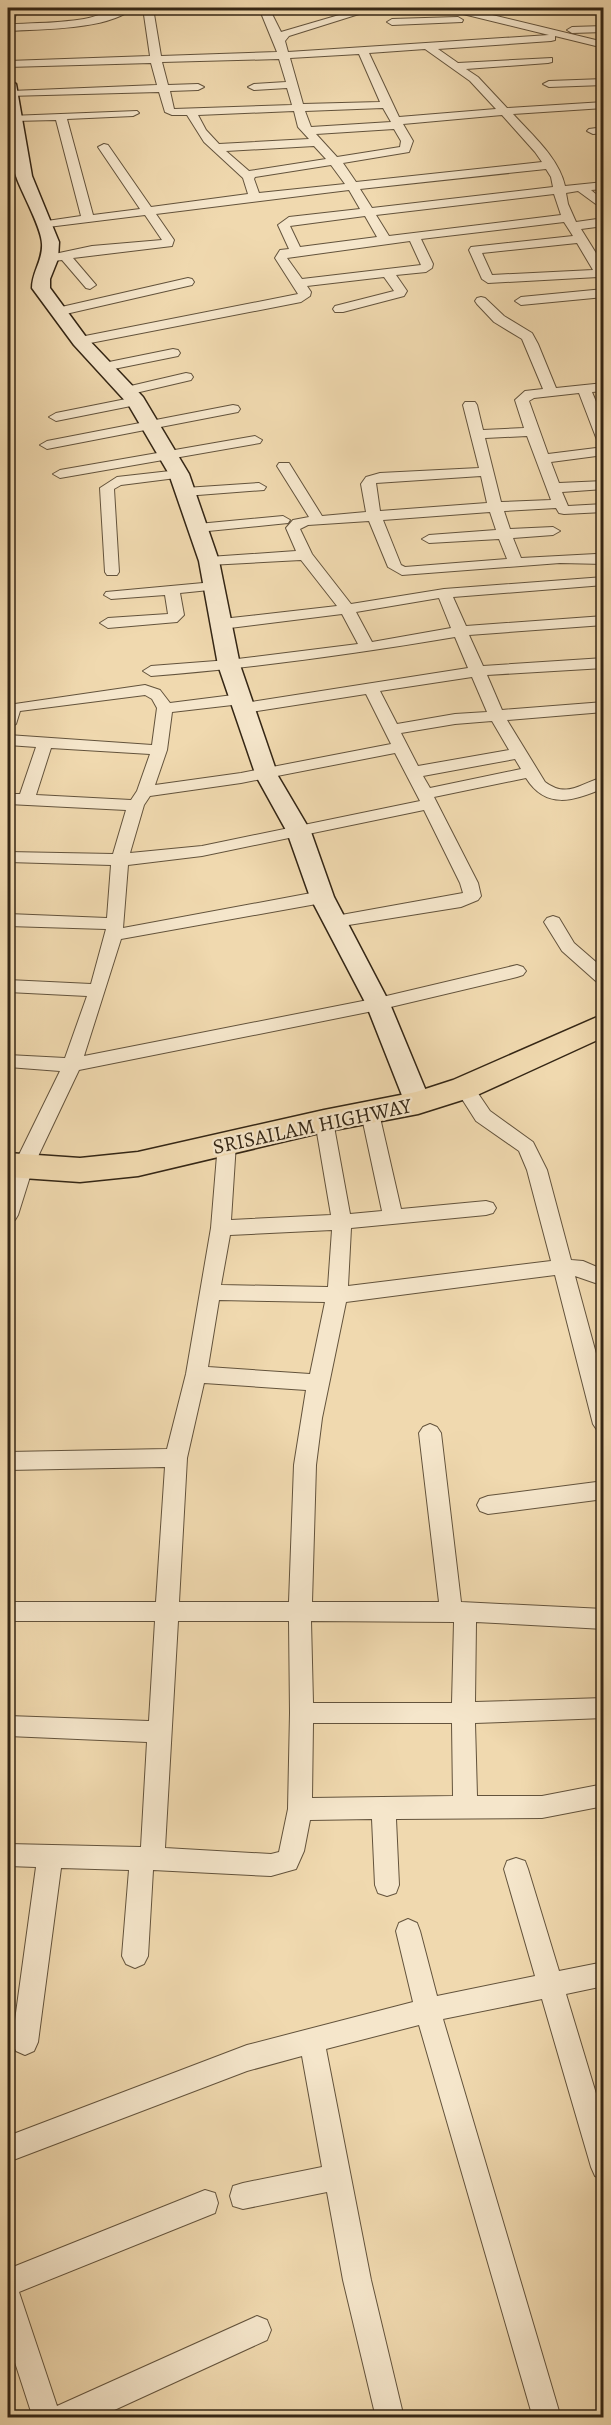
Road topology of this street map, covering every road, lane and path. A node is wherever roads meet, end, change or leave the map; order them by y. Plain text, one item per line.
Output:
1 (8, 8) edge
2 (128, 8) edge
3 (148, 8) edge
4 (264, 8) edge
5 (373, 8) edge
6 (436, 8) edge
7 (603, 9) edge
8 (350, 11) edge
9 (463, 12) junction
10 (494, 19) junction
11 (392, 22) dead end
12 (8, 27) edge
13 (603, 29) edge
14 (543, 30) junction
15 (572, 37) junction
16 (279, 40) junction
17 (603, 45) edge
18 (427, 46) junction
19 (363, 51) junction
20 (282, 54) junction
21 (156, 59) junction
22 (548, 60) dead end
23 (8, 64) edge
24 (457, 66) junction
25 (603, 82) edge
26 (549, 84) dead end
27 (290, 85) junction
28 (198, 87) dead end
29 (254, 87) dead end
30 (9, 89) edge
31 (165, 89) junction
32 (387, 105) junction
33 (603, 105) edge
34 (300, 109) junction
35 (506, 111) junction
36 (191, 112) junction
37 (133, 113) dead end
38 (61, 117) junction
39 (14, 118) junction
40 (397, 123) junction
41 (308, 131) junction
42 (317, 142) junction
43 (104, 147) dead end
44 (216, 148) junction
45 (335, 160) junction
46 (550, 165) junction
47 (248, 176) junction
48 (603, 185) edge
49 (352, 186) junction
50 (580, 186) junction
51 (561, 189) junction
52 (255, 197) junction
53 (603, 207) edge
54 (369, 211) junction
55 (147, 213) junction
56 (88, 220) junction
57 (571, 222) junction
58 (603, 222) edge
59 (44, 225) junction
60 (414, 237) junction
61 (581, 239) junction
62 (385, 240) junction
63 (296, 251) junction
64 (56, 257) junction
65 (601, 271) edge
66 (388, 273) junction
67 (188, 282) dead end
68 (299, 283) junction
69 (90, 285) dead end
70 (603, 293) edge
71 (481, 301) dead end
72 (521, 301) dead end
73 (339, 309) dead end
74 (57, 312) junction
75 (80, 341) junction
76 (173, 353) dead end
77 (104, 367) junction
78 (186, 377) dead end
79 (603, 387) edge
80 (584, 389) junction
81 (550, 392) junction
82 (132, 396) junction
83 (470, 405) dead end
84 (233, 408) dead end
85 (56, 417) dead end
86 (151, 424) junction
87 (532, 432) junction
88 (479, 434) junction
89 (255, 440) dead end
90 (603, 440) edge
91 (48, 445) dead end
92 (603, 451) edge
93 (169, 455) junction
94 (543, 459) junction
95 (284, 466) dead end
96 (487, 472) junction
97 (60, 474) dead end
98 (182, 483) junction
99 (603, 485) edge
100 (259, 487) dead end
101 (554, 488) junction
102 (560, 504) junction
103 (495, 507) junction
104 (603, 508) edge
105 (374, 516) junction
106 (283, 520) dead end
107 (318, 520) junction
108 (198, 528) junction
109 (553, 531) dead end
110 (504, 533) junction
111 (429, 539) dead end
112 (304, 555) junction
113 (603, 560) edge
114 (209, 561) junction
115 (515, 562) junction
116 (470, 566) junction
117 (112, 572) dead end
118 (603, 581) edge
119 (214, 585) junction
120 (172, 589) junction
121 (478, 590) junction
122 (444, 593) junction
123 (111, 595) dead end
124 (347, 609) junction
125 (603, 620) edge
126 (108, 623) dead end
127 (222, 624) junction
128 (462, 631) junction
129 (366, 647) junction
130 (603, 663) edge
131 (229, 665) junction
132 (151, 671) dead end
133 (479, 671) junction
134 (371, 689) junction
135 (243, 703) junction
136 (603, 706) edge
137 (165, 708) junction
138 (496, 715) junction
139 (8, 724) edge
140 (392, 730) junction
141 (8, 740) edge
142 (45, 743) junction
143 (399, 747) junction
144 (159, 750) junction
145 (519, 753) junction
146 (415, 772) junction
147 (530, 772) junction
148 (267, 776) junction
149 (603, 782) edge
150 (140, 798) junction
151 (8, 799) edge
152 (427, 799) junction
153 (26, 800) junction
154 (299, 832) junction
155 (8, 856) edge
156 (120, 860) junction
157 (322, 897) junction
158 (8, 920) edge
159 (336, 921) junction
160 (553, 922) dead end
161 (114, 930) junction
162 (517, 971) dead end
163 (603, 979) edge
164 (8, 986) edge
165 (98, 990) junction
166 (378, 1004) junction
167 (603, 1024) edge
168 (8, 1061) edge
169 (72, 1065) junction
170 (464, 1088) junction
171 (418, 1103) junction
172 (370, 1113) junction
173 (324, 1122) junction
174 (227, 1143) junction
175 (15, 1166) edge
176 (486, 1208) dead end
177 (8, 1215) edge
178 (393, 1218) junction
179 (342, 1222) junction
180 (221, 1228) junction
181 (562, 1267) junction
182 (603, 1279) edge
183 (211, 1292) junction
184 (337, 1295) junction
185 (196, 1374) junction
186 (318, 1383) junction
187 (598, 1384) edge
188 (603, 1424) edge
189 (430, 1433) dead end
190 (176, 1458) junction
191 (8, 1461) edge
192 (603, 1490) edge
193 (488, 1505) dead end
194 (8, 1611) edge
195 (166, 1612) junction
196 (300, 1612) junction
197 (458, 1612) junction
198 (603, 1619) edge
199 (603, 1708) edge
200 (302, 1713) junction
201 (463, 1713) junction
202 (8, 1726) edge
203 (161, 1732) junction
204 (603, 1795) edge
205 (465, 1807) junction
206 (300, 1809) junction
207 (384, 1809) junction
208 (8, 1855) edge
209 (50, 1856) junction
210 (147, 1859) junction
211 (516, 1869) dead end
212 (387, 1885) dead end
213 (408, 1931) dead end
214 (135, 1956) dead end
215 (603, 1974) edge
216 (549, 1986) junction
217 (428, 2010) junction
218 (312, 2041) junction
219 (25, 2042) dead end
220 (8, 2150) edge
221 (601, 2151) edge
222 (337, 2177) junction
223 (243, 2196) dead end
224 (205, 2203) dead end
225 (8, 2283) edge
226 (8, 2300) edge
227 (257, 2330) dead end
228 (47, 2418) edge
229 (64, 2418) edge
230 (390, 2418) edge
231 (547, 2418) edge

1 - 12 street
2 - 12 street
3 - 21 street
4 - 16 street
5 - 8 street
6 - 9 street
7 - 9 street
8 - 16 street
9 - 10 street
10 - 11 street
10 - 14 street
13 - 14 street
14 - 15 street
15 - 17 street
15 - 18 street
16 - 20 street
18 - 19 street
18 - 24 street
19 - 20 street
19 - 32 street
20 - 21 street
20 - 27 street
21 - 23 street
21 - 31 street
22 - 24 street
24 - 35 street
25 - 26 street
27 - 29 street
27 - 34 street
28 - 31 street
30 - 31 street
30 - 39 street
31 - 36 street
32 - 34 street
32 - 40 street
33 - 35 street
34 - 36 street
34 - 41 street
35 - 40 street
35 - 46 street
36 - 44 street
37 - 38 street
38 - 39 street
38 - 56 street
39 - 59 street
40 - 41 street
40 - 45 street
41 - 42 street
42 - 44 street
42 - 45 street
43 - 55 street
44 - 47 street
45 - 47 street
45 - 49 street
46 - 49 street
46 - 51 street
47 - 52 street
48 - 50 street
49 - 52 street
49 - 54 street
50 - 51 street
50 - 53 street
51 - 54 street
51 - 57 street
52 - 55 street
54 - 62 street
54 - 63 street
55 - 56 street
55 - 64 street
56 - 59 street
57 - 58 street
57 - 60 street
57 - 61 street
59 - 64 street
60 - 62 street
60 - 66 street
61 - 65 street
61 - 65 street
62 - 63 street
63 - 68 street
64 - 69 street
64 - 74 street
66 - 68 street
66 - 73 street
67 - 74 street
68 - 75 street
70 - 72 street
71 - 81 street
74 - 75 street
75 - 77 street
76 - 77 street
77 - 82 street
78 - 82 street
79 - 80 street
80 - 81 street
80 - 90 street
81 - 87 street
82 - 85 street
82 - 86 street
83 - 88 street
84 - 86 street
86 - 91 street
86 - 93 street
87 - 88 street
87 - 94 street
88 - 96 street
89 - 93 street
92 - 94 street
93 - 97 street
93 - 98 street
94 - 101 street
95 - 107 street
96 - 103 street
96 - 105 street
98 - 100 street
98 - 108 street
98 - 117 street
99 - 101 street
101 - 102 street
102 - 103 street
102 - 104 street
103 - 105 street
103 - 110 street
105 - 107 street
105 - 116 street
106 - 108 street
107 - 112 street
108 - 114 street
109 - 110 street
110 - 111 street
110 - 115 street
112 - 114 street
112 - 124 street
113 - 115 street
114 - 119 street
115 - 116 street
116 - 121 street
118 - 121 street
119 - 120 street
119 - 127 street
120 - 123 street
120 - 126 street
121 - 122 street
122 - 124 street
122 - 128 street
124 - 127 street
124 - 129 street
125 - 128 street
127 - 131 street
128 - 129 street
128 - 133 street
129 - 131 street
130 - 133 street
131 - 132 street
131 - 135 street
133 - 134 street
133 - 138 street
134 - 135 street
134 - 140 street
135 - 137 street
135 - 148 street
136 - 138 street
137 - 139 street
137 - 144 street
138 - 140 street
138 - 145 street
140 - 143 street
141 - 142 street
142 - 144 street
142 - 153 street
143 - 146 street
143 - 148 street
144 - 150 street
145 - 146 street
145 - 147 street
146 - 152 street
147 - 149 street
147 - 152 street
148 - 150 street
148 - 154 street
150 - 153 street
150 - 156 street
151 - 153 street
152 - 154 street
152 - 159 street
154 - 156 street
154 - 157 street
155 - 156 street
156 - 161 street
157 - 159 street
157 - 161 street
158 - 161 street
159 - 166 street
160 - 163 street
161 - 165 street
162 - 166 street
164 - 165 street
165 - 169 street
166 - 169 street
166 - 171 street
167 - 170 highway, SRISAILAM HIGHWAY
168 - 169 street
169 - 175 street
170 - 171 highway, SRISAILAM HIGHWAY
170 - 181 street
171 - 172 highway, SRISAILAM HIGHWAY
172 - 173 highway, SRISAILAM HIGHWAY
172 - 178 street
173 - 174 highway, SRISAILAM HIGHWAY
173 - 179 street
174 - 175 highway, SRISAILAM HIGHWAY
174 - 180 street
175 - 177 street
176 - 178 street
178 - 179 street
179 - 180 street
179 - 184 street
180 - 183 street
181 - 182 street
181 - 184 street
181 - 187 street
183 - 184 street
183 - 185 street
184 - 186 street
185 - 186 street
185 - 190 street
186 - 196 street
187 - 188 street
189 - 197 street
190 - 191 street
190 - 195 street
192 - 193 street
194 - 195 street
195 - 196 street
195 - 203 street
196 - 197 street
196 - 200 street
197 - 198 street
197 - 201 street
199 - 201 street
200 - 201 street
200 - 206 street
201 - 205 street
202 - 203 street
203 - 210 street
204 - 205 street
205 - 207 street
206 - 207 street
206 - 210 street
207 - 212 street
208 - 209 street
209 - 210 street
209 - 219 street
210 - 214 street
211 - 216 street
213 - 217 street
215 - 216 street
216 - 217 street
216 - 221 street
217 - 218 street
217 - 231 street
218 - 220 street
218 - 222 street
222 - 223 street
222 - 230 street
224 - 225 street
226 - 228 street
227 - 229 street

